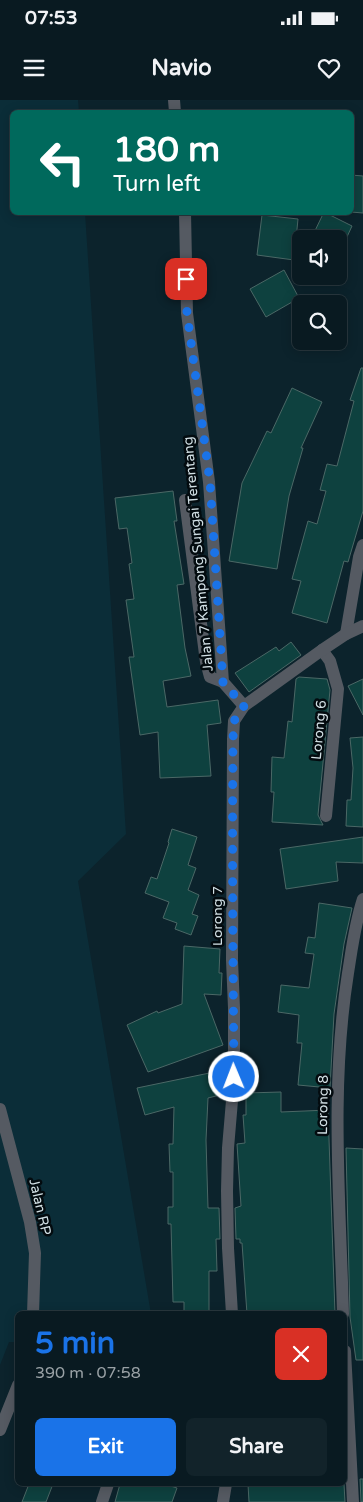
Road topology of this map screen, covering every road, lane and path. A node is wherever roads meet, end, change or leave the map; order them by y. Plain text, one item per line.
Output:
1 (185, 215) edge
2 (185, 500) dead end
3 (363, 545) edge
4 (363, 626) edge
5 (346, 634) junction
6 (322, 650) junction
7 (223, 682) junction
8 (244, 706) junction
9 (326, 816) dead end
10 (363, 899) edge
11 (0, 1109) edge
12 (33, 1311) edge
13 (232, 1311) edge
14 (343, 1311) edge
15 (347, 1389) edge
16 (15, 1392) edge
17 (0, 1430) edge
18 (107, 1486) edge
19 (226, 1486) edge
20 (102, 1502) edge
21 (223, 1502) edge
22 (353, 1502) edge

1 - 7 street, Jalan 7 Kampong Sungai Terentang
2 - 7 street
3 - 5 street
4 - 5 street, Lorong 7
5 - 6 street, Lorong 7
6 - 8 street, Lorong 7
6 - 9 street, Lorong 6
7 - 8 street, Jalan 7 Kampong Sungai Terentang
8 - 13 street, Lorong 7
10 - 14 street, Lorong 8
11 - 12 street, Jalan RP
15 - 22 street
16 - 17 street
18 - 20 street
19 - 21 street

